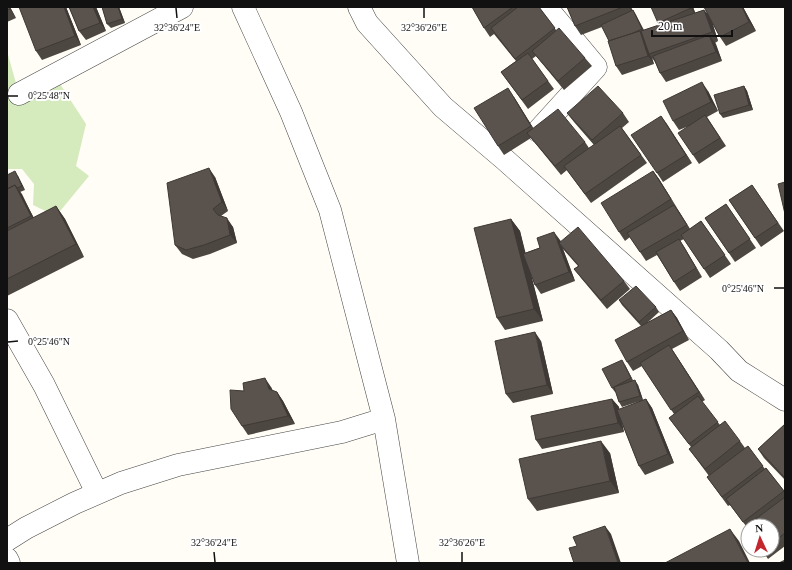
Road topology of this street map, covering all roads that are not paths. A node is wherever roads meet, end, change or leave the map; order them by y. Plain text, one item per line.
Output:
1 (182, 7) edge
2 (243, 7) edge
3 (358, 7) edge
4 (546, 7) edge
5 (18, 94) dead end
6 (538, 131) edge
7 (7, 320) edge
8 (785, 400) edge
9 (384, 419) junction
10 (97, 493) junction
11 (7, 540) edge
12 (7, 559) edge
13 (9, 563) edge
14 (408, 563) edge

1 - 5 street
2 - 9 street
3 - 8 street
4 - 6 street
7 - 10 street
9 - 10 street
9 - 14 street
10 - 11 street
12 - 13 street

